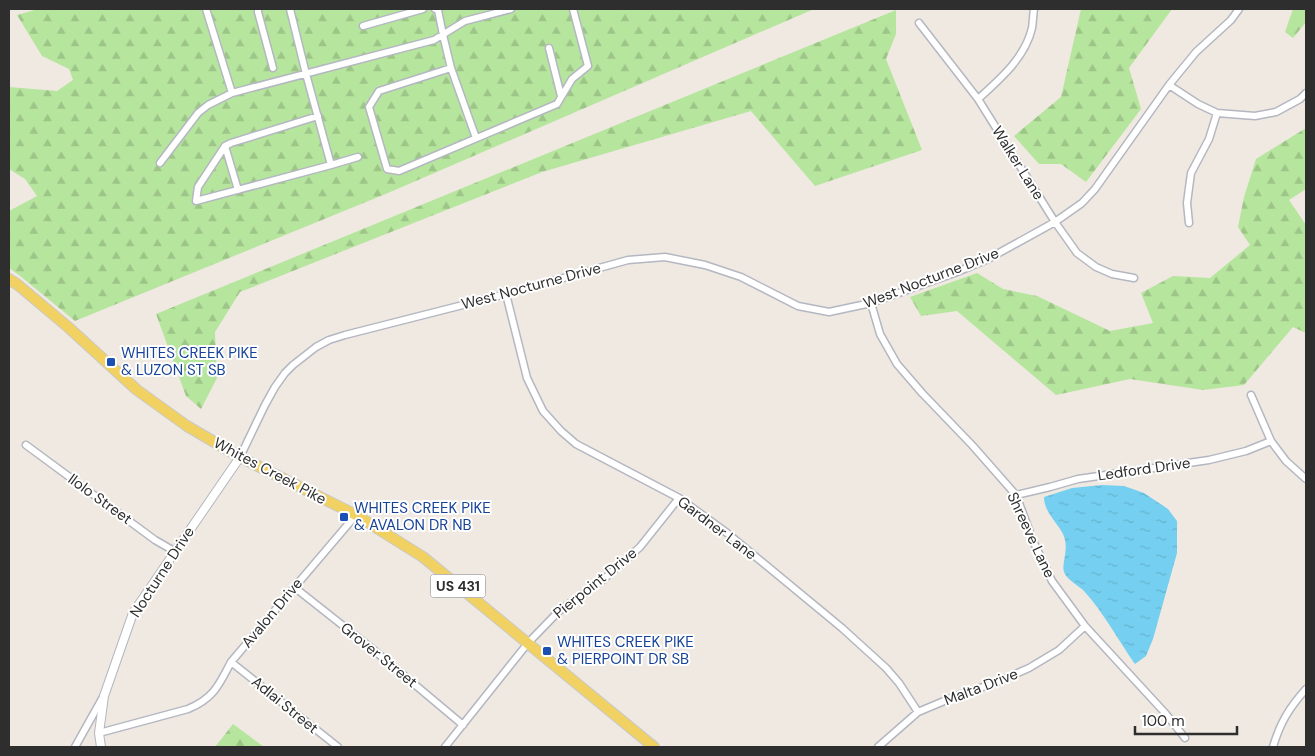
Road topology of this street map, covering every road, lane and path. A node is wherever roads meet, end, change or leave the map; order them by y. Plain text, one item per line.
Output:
1 (206, 9) edge
2 (258, 9) edge
3 (290, 9) edge
4 (423, 9) edge
5 (436, 9) edge
6 (511, 9) edge
7 (573, 9) edge
8 (1034, 9) edge
9 (1239, 9) edge
10 (918, 23) dead end
11 (362, 26) dead end
12 (443, 35) junction
13 (549, 48) dead end
14 (273, 68) dead end
15 (451, 68) junction
16 (306, 74) junction
17 (1169, 86) junction
18 (232, 93) junction
19 (1306, 93) edge
20 (562, 96) junction
21 (978, 99) junction
22 (1217, 113) junction
23 (318, 116) junction
24 (476, 138) junction
25 (225, 146) junction
26 (358, 158) dead end
27 (160, 163) dead end
28 (331, 165) junction
29 (238, 190) junction
30 (1054, 222) junction
31 (1189, 222) dead end
32 (1134, 278) dead end
33 (9, 279) edge
34 (506, 294) junction
35 (871, 303) junction
36 (1251, 395) dead end
37 (1271, 441) junction
38 (26, 445) dead end
39 (240, 457) junction
40 (1306, 479) edge
41 (1016, 495) junction
42 (679, 498) junction
43 (356, 515) junction
44 (174, 551) junction
45 (294, 587) junction
46 (1085, 626) junction
47 (528, 643) junction
48 (231, 662) junction
49 (1306, 689) edge
50 (104, 696) junction
51 (918, 712) junction
52 (463, 725) junction
53 (99, 733) junction
54 (1186, 738) dead end
55 (75, 747) edge
56 (101, 747) edge
57 (338, 747) edge
58 (445, 747) edge
59 (654, 747) edge
60 (878, 747) edge
61 (1274, 747) edge

1 - 18 street
2 - 14 street
3 - 16 street
4 - 11 street
5 - 12 street
6 - 12 street
7 - 20 street
8 - 21 street
9 - 17 street, West Nocturne Drive
10 - 21 street, Walker Lane
12 - 15 street
12 - 16 street
13 - 20 street
15 - 24 street
15 - 24 street
16 - 18 street
16 - 23 street
17 - 22 street
17 - 30 street, West Nocturne Drive
18 - 27 street
19 - 22 street
20 - 24 street
21 - 30 street, Walker Lane
22 - 31 street
23 - 25 street
23 - 28 street
25 - 29 street
25 - 29 street
26 - 28 street
28 - 29 street
30 - 32 street, Walker Lane
30 - 35 street, West Nocturne Drive
33 - 39 main road, Whites Creek Pike / US 431
34 - 35 street, West Nocturne Drive
34 - 39 street, West Nocturne Drive
34 - 42 street, Gardner Lane
35 - 41 street, Shreeve Lane
36 - 37 street
37 - 40 street
37 - 41 street, Ledford Drive
38 - 44 street, Ilolo Street
39 - 43 main road, Whites Creek Pike / US 431
39 - 44 street, Nocturne Drive
41 - 46 street, Shreeve Lane
42 - 47 street, Pierpoint Drive
42 - 51 street, Gardner Lane
43 - 45 street, Avalon Drive
43 - 47 main road, Whites Creek Pike / US 431
44 - 50 street, Nocturne Drive
45 - 48 street, Avalon Drive
45 - 52 street, Grover Street
46 - 51 street, Malta Drive
46 - 54 street, Shreeve Lane
47 - 52 street, Pierpoint Drive
47 - 59 main road, Whites Creek Pike / US 431
48 - 53 street, Avalon Drive
48 - 57 street, Adlai Street
49 - 61 street
50 - 53 street, Nocturne Drive
50 - 55 street
51 - 60 street, Malta Drive
52 - 58 street, Pierpoint Drive
53 - 56 street, Nocturne Drive

